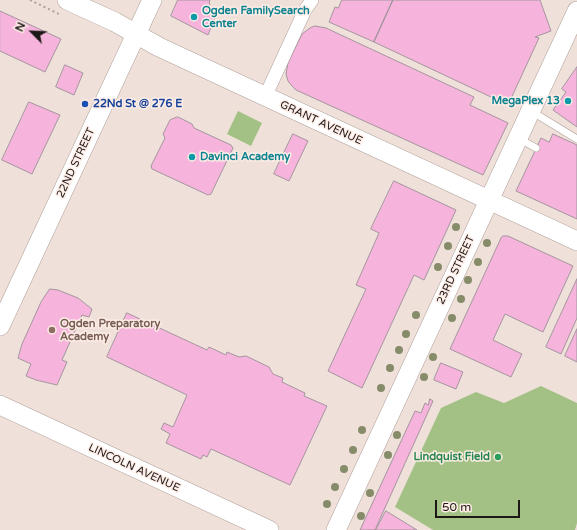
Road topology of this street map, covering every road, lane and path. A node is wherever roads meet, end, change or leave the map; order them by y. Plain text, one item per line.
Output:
1 (67, 0) edge
2 (152, 0) edge
3 (312, 0) edge
4 (577, 11) edge
5 (136, 34) junction
6 (265, 97) junction
7 (531, 110) junction
8 (518, 137) junction
9 (577, 139) edge
10 (536, 148) dead end
11 (489, 201) junction
12 (577, 241) edge
13 (0, 326) edge
14 (0, 405) edge
15 (269, 530) edge
16 (336, 530) edge

1 - 5 street, GRANT AVENUE
2 - 5 street, 22ND STREET
3 - 6 street
4 - 7 street, 23RD STREET
5 - 6 street, GRANT AVENUE
5 - 13 street, 22ND STREET
6 - 11 street, GRANT AVENUE
7 - 8 street, 23RD STREET
7 - 9 lane
8 - 10 lane
8 - 11 street, 23RD STREET
11 - 12 street, GRANT AVENUE
11 - 16 street, 23RD STREET
14 - 15 street, LINCOLN AVENUE

